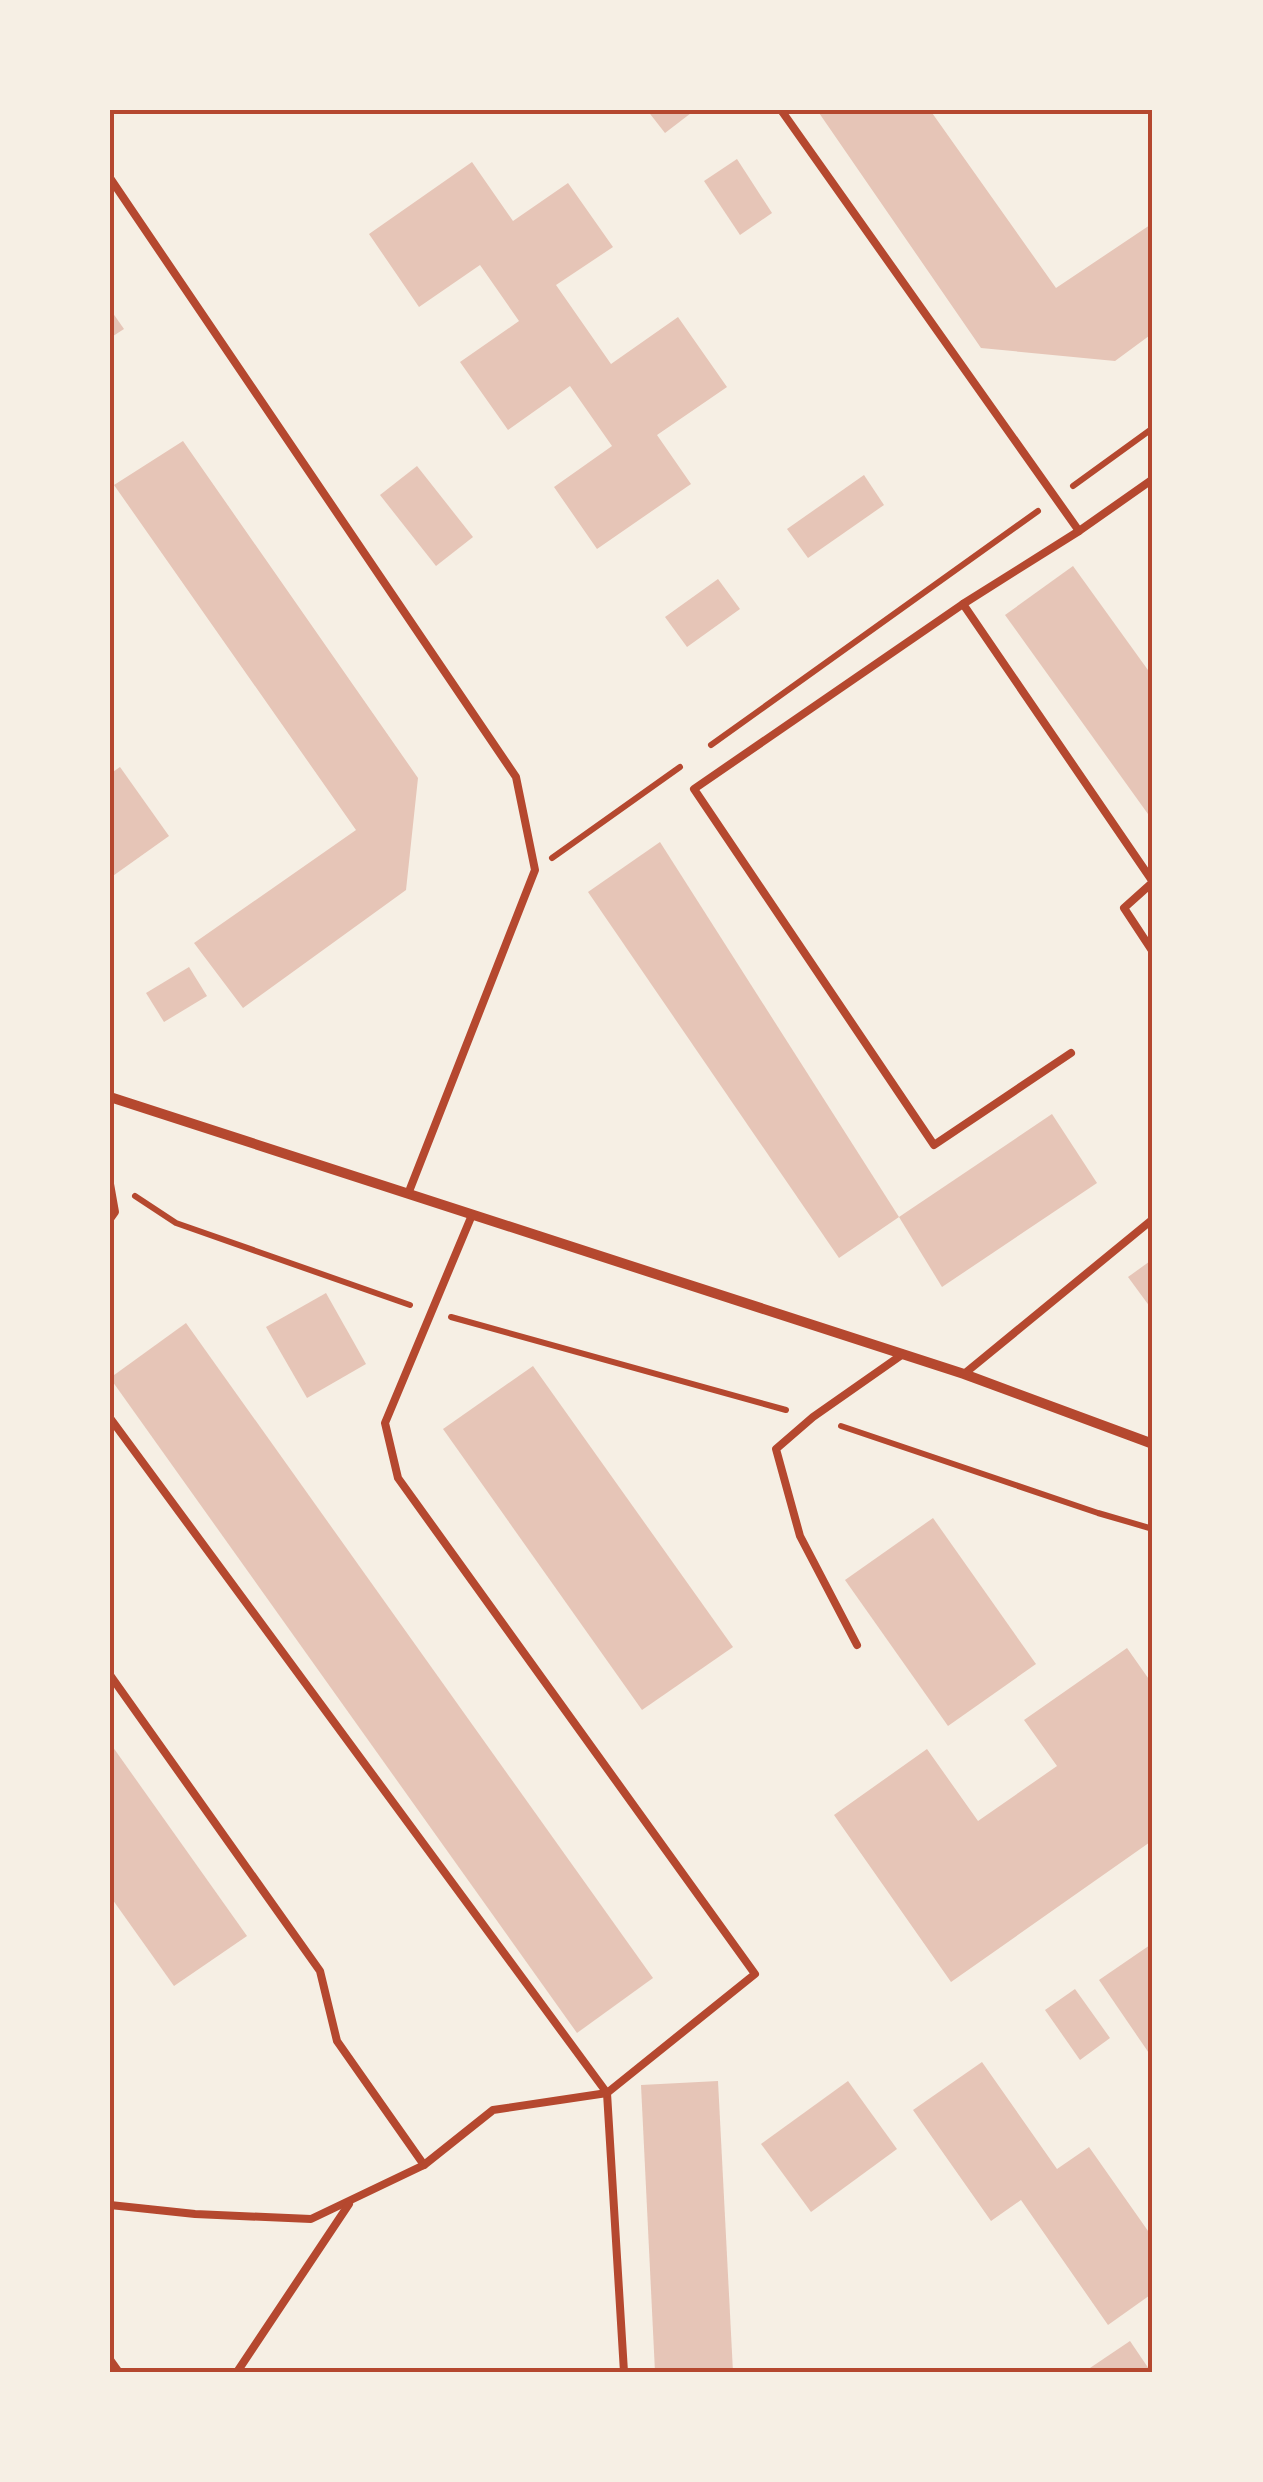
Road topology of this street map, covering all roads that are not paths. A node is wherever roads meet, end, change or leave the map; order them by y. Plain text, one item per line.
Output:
1 (781, 110) edge
2 (110, 178) edge
3 (1153, 479) edge
4 (1079, 531) junction
5 (963, 604) junction
6 (1153, 952) edge
7 (1071, 1053) dead end
8 (110, 1097) edge
9 (110, 1184) edge
10 (408, 1194) junction
11 (472, 1214) junction
12 (1153, 1218) edge
13 (110, 1219) edge
14 (902, 1354) junction
15 (964, 1374) junction
16 (110, 1418) edge
17 (1153, 1444) edge
18 (856, 1645) dead end
19 (110, 1675) edge
20 (606, 2093) junction
21 (424, 2165) junction
22 (351, 2200) junction
23 (110, 2205) edge
24 (237, 2372) edge
25 (624, 2372) edge

1 - 4 lane
2 - 10 lane
3 - 4 lane
4 - 5 lane
5 - 6 lane
5 - 7 lane
8 - 10 street
9 - 13 lane
10 - 11 street
11 - 14 street
11 - 20 lane
12 - 15 lane
14 - 15 street
14 - 18 lane
15 - 17 street
16 - 20 lane
19 - 21 lane
20 - 21 lane
20 - 25 lane
21 - 22 lane
22 - 23 lane
22 - 24 lane

